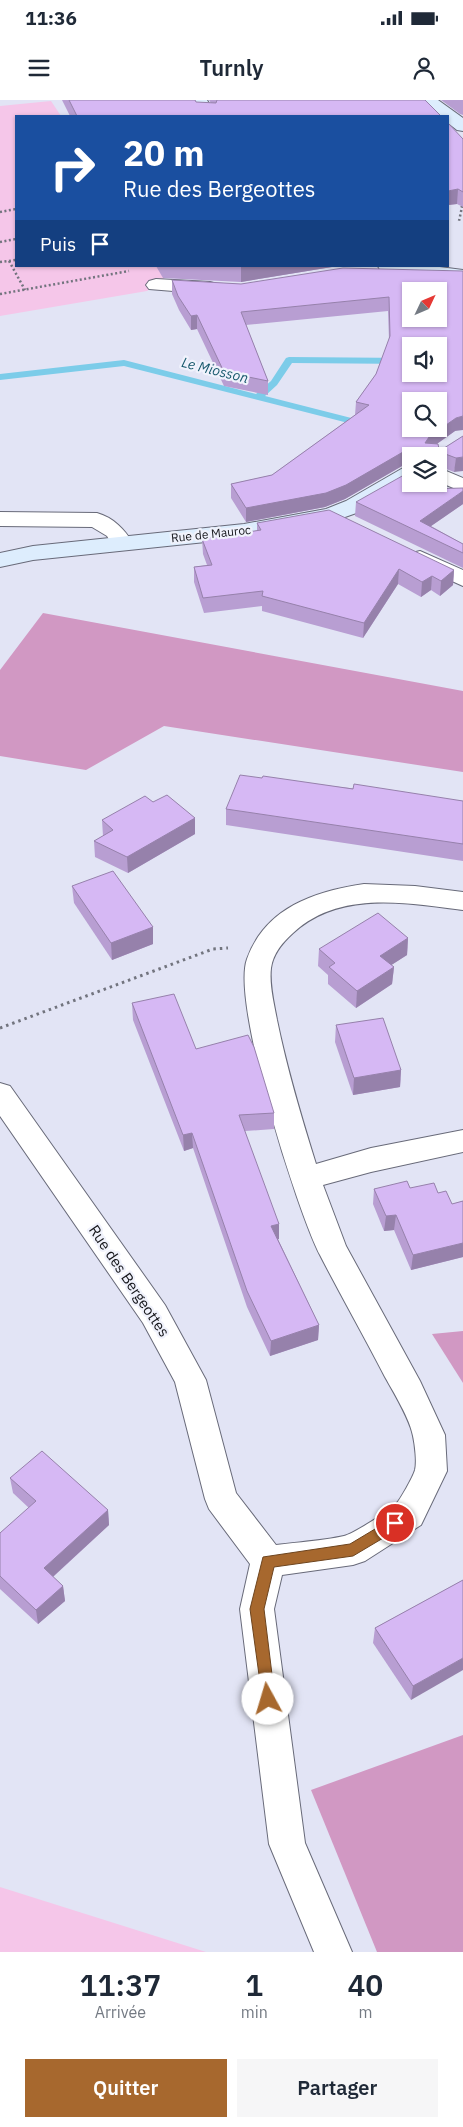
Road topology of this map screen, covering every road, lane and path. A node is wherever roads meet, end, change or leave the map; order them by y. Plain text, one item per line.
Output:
1 (198, 100) edge
2 (428, 100) edge
3 (206, 115) edge
4 (448, 115) edge
5 (449, 116) edge
6 (463, 126) edge
7 (456, 198) edge
8 (15, 209) edge
9 (0, 212) edge
10 (459, 221) dead end
11 (15, 239) edge
12 (0, 241) edge
13 (15, 260) edge
14 (9, 261) junction
15 (0, 262) edge
16 (382, 267) edge
17 (130, 271) dead end
18 (463, 276) edge
19 (156, 285) dead end
20 (25, 290) junction
21 (225, 290) edge
22 (0, 294) edge
23 (402, 478) edge
24 (447, 478) edge
25 (463, 486) edge
26 (330, 515) junction
27 (0, 519) edge
28 (357, 528) edge
29 (122, 543) junction
30 (401, 549) edge
31 (0, 560) edge
32 (463, 579) edge
33 (463, 901) edge
34 (266, 945) junction
35 (0, 1028) edge
36 (0, 1094) edge
37 (463, 1142) edge
38 (306, 1178) junction
39 (268, 1561) junction
40 (333, 1952) edge

1 - 3 street
2 - 4 street
5 - 6 street
7 - 10 path
8 - 9 path
11 - 12 path
13 - 14 path
14 - 15 path
14 - 20 path
16 - 18 street
17 - 20 path
19 - 21 street
20 - 22 path
23 - 26 street, Rue de Mauroc
24 - 25 street
26 - 28 street
26 - 29 street, Rue de Mauroc
27 - 29 street
29 - 31 street, Rue de Mauroc
30 - 32 street
33 - 34 street
34 - 35 path
34 - 38 street
36 - 39 street, Rue des Bergeottes
37 - 38 street
38 - 39 street
39 - 40 street

